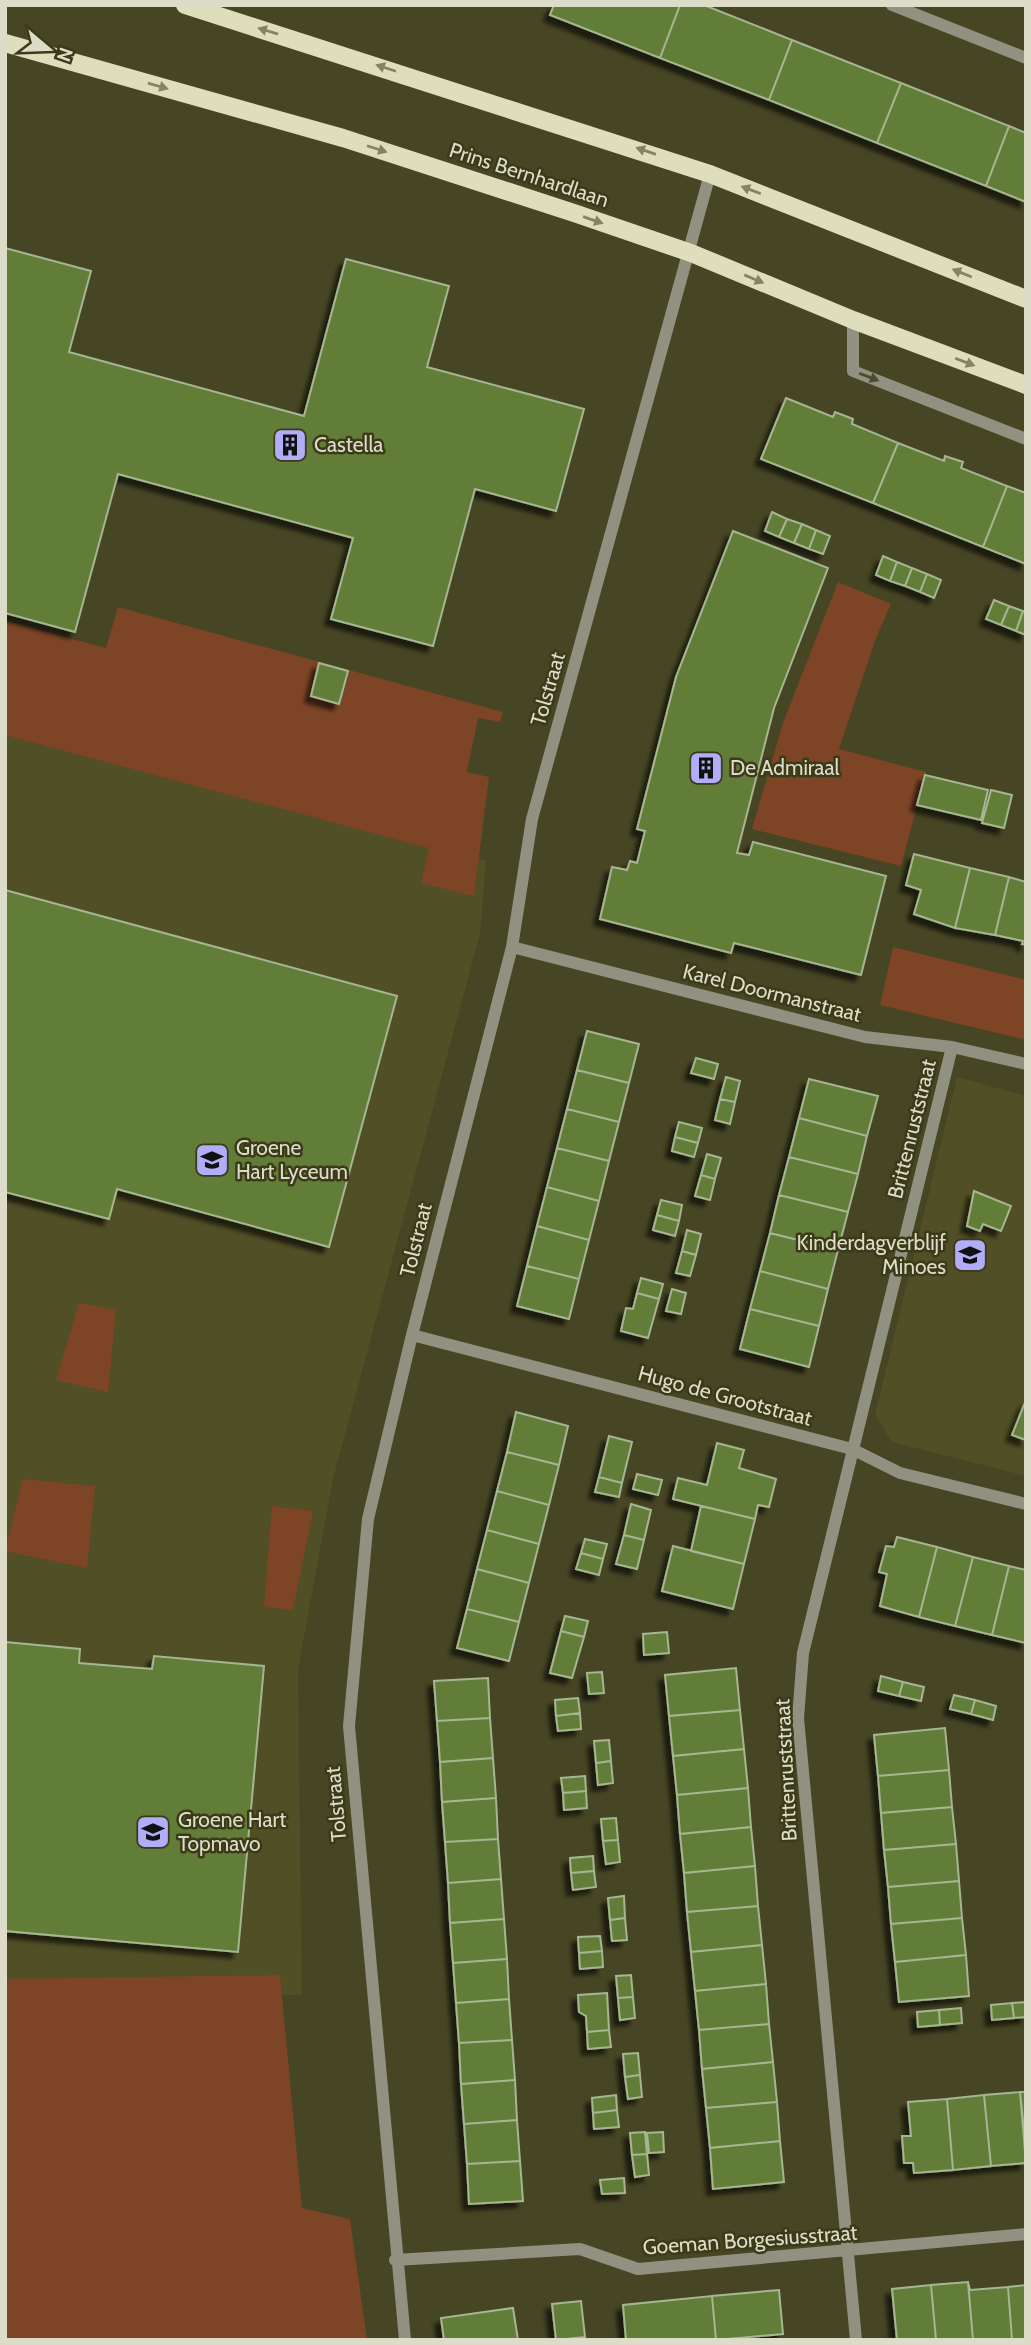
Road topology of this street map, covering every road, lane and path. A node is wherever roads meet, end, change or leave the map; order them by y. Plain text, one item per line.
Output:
1 (184, 5) edge
2 (892, 5) edge
3 (908, 8) edge
4 (5, 43) edge
5 (1026, 58) edge
6 (710, 174) junction
7 (691, 253) junction
8 (1026, 299) edge
9 (853, 320) junction
10 (1026, 385) edge
11 (1026, 439) edge
12 (512, 947) junction
13 (952, 1046) junction
14 (1026, 1064) edge
15 (412, 1335) junction
16 (852, 1449) junction
17 (1026, 1504) edge
18 (1026, 2234) edge
19 (850, 2252) junction
20 (395, 2260) junction
21 (405, 2340) edge
22 (856, 2340) edge

6 -> 1 main road
2 - 3 street
3 - 5 street
4 -> 7 main road, Prins Bernhardlaan
6 - 7 street, Tolstraat
8 -> 6 main road
7 -> 9 main road, Prins Bernhardlaan
7 - 12 street, Tolstraat
9 -> 10 main road, Prins Bernhardlaan
9 -> 11 street
12 - 13 street, Karel Doormanstraat
12 - 15 street, Tolstraat
13 - 14 street, Karel Doormanstraat
13 - 16 street, Brittenruststraat
15 - 16 street, Hugo de Grootstraat
15 - 20 street, Tolstraat
16 - 17 street, Hugo de Grootstraat
16 - 19 street, Brittenruststraat
18 - 19 street, Goeman Borgesiusstraat
19 - 20 street, Goeman Borgesiusstraat
19 - 22 street, Brittenruststraat
20 - 21 street, Tolstraat

